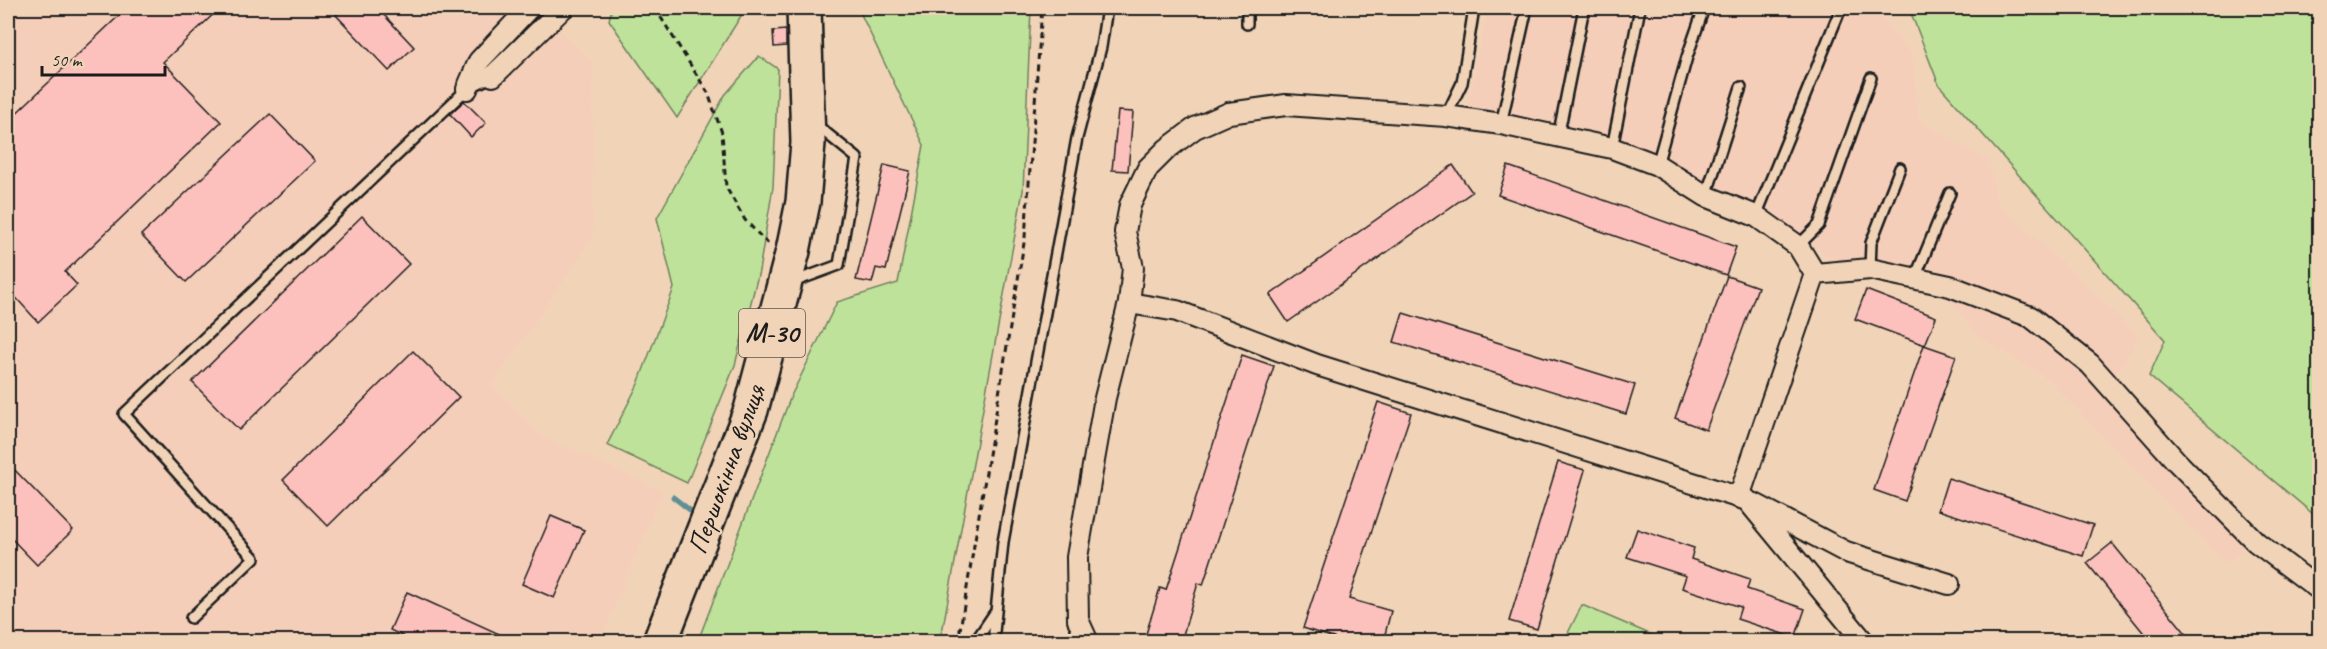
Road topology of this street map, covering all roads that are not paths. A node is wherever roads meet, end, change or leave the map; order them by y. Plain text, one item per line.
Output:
1 (529, 8) edge
2 (563, 8) edge
3 (804, 8) edge
4 (1107, 8) edge
5 (1247, 8) edge
6 (1474, 8) edge
7 (1527, 8) edge
8 (1584, 8) edge
9 (1640, 8) edge
10 (1704, 8) edge
11 (1841, 8) edge
12 (1247, 24) dead end
13 (493, 76) joint
14 (1871, 78) dead end
15 (1741, 87) dead end
16 (467, 89) junction
17 (1446, 116) junction
18 (809, 119) junction
19 (1501, 124) junction
20 (1558, 137) junction
21 (1612, 148) junction
22 (1657, 165) junction
23 (1900, 168) dead end
24 (1950, 194) dead end
25 (1706, 196) junction
26 (1756, 216) junction
27 (1798, 246) junction
28 (1870, 269) junction
29 (1815, 274) junction
30 (1915, 278) junction
31 (785, 285) junction
32 (1129, 303) junction
33 (1743, 499) junction
34 (1949, 584) dead end
35 (2319, 590) edge
36 (996, 612) junction
37 (191, 618) dead end
38 (660, 642) edge
39 (975, 642) edge
40 (993, 642) edge
41 (1088, 642) edge
42 (1864, 642) edge

1 - 16 street
2 - 13 street
3 - 18 highway, Першокінна вулиця / М-30
4 - 36 lane
5 - 12 lane
6 - 17 lane
7 - 19 lane
8 - 20 lane
9 - 21 lane
10 - 22 lane
11 - 26 lane
13 - 16 lane
14 - 27 lane
15 - 25 lane
16 - 37 lane
17 - 19 street
17 - 32 street
18 - 31 highway, Першокінна вулиця / М-30
18 - 31 lane
19 - 20 street
20 - 21 street
21 - 22 street
22 - 25 street
23 - 28 lane
24 - 30 lane
25 - 26 street
26 - 27 street
27 - 29 street
28 - 29 street
28 - 30 street
29 - 33 street
30 - 35 street
31 - 38 highway, Першокінна вулиця / М-30
32 - 33 street
32 - 41 street
33 - 34 street
33 - 42 street
36 - 39 lane
36 - 40 lane

